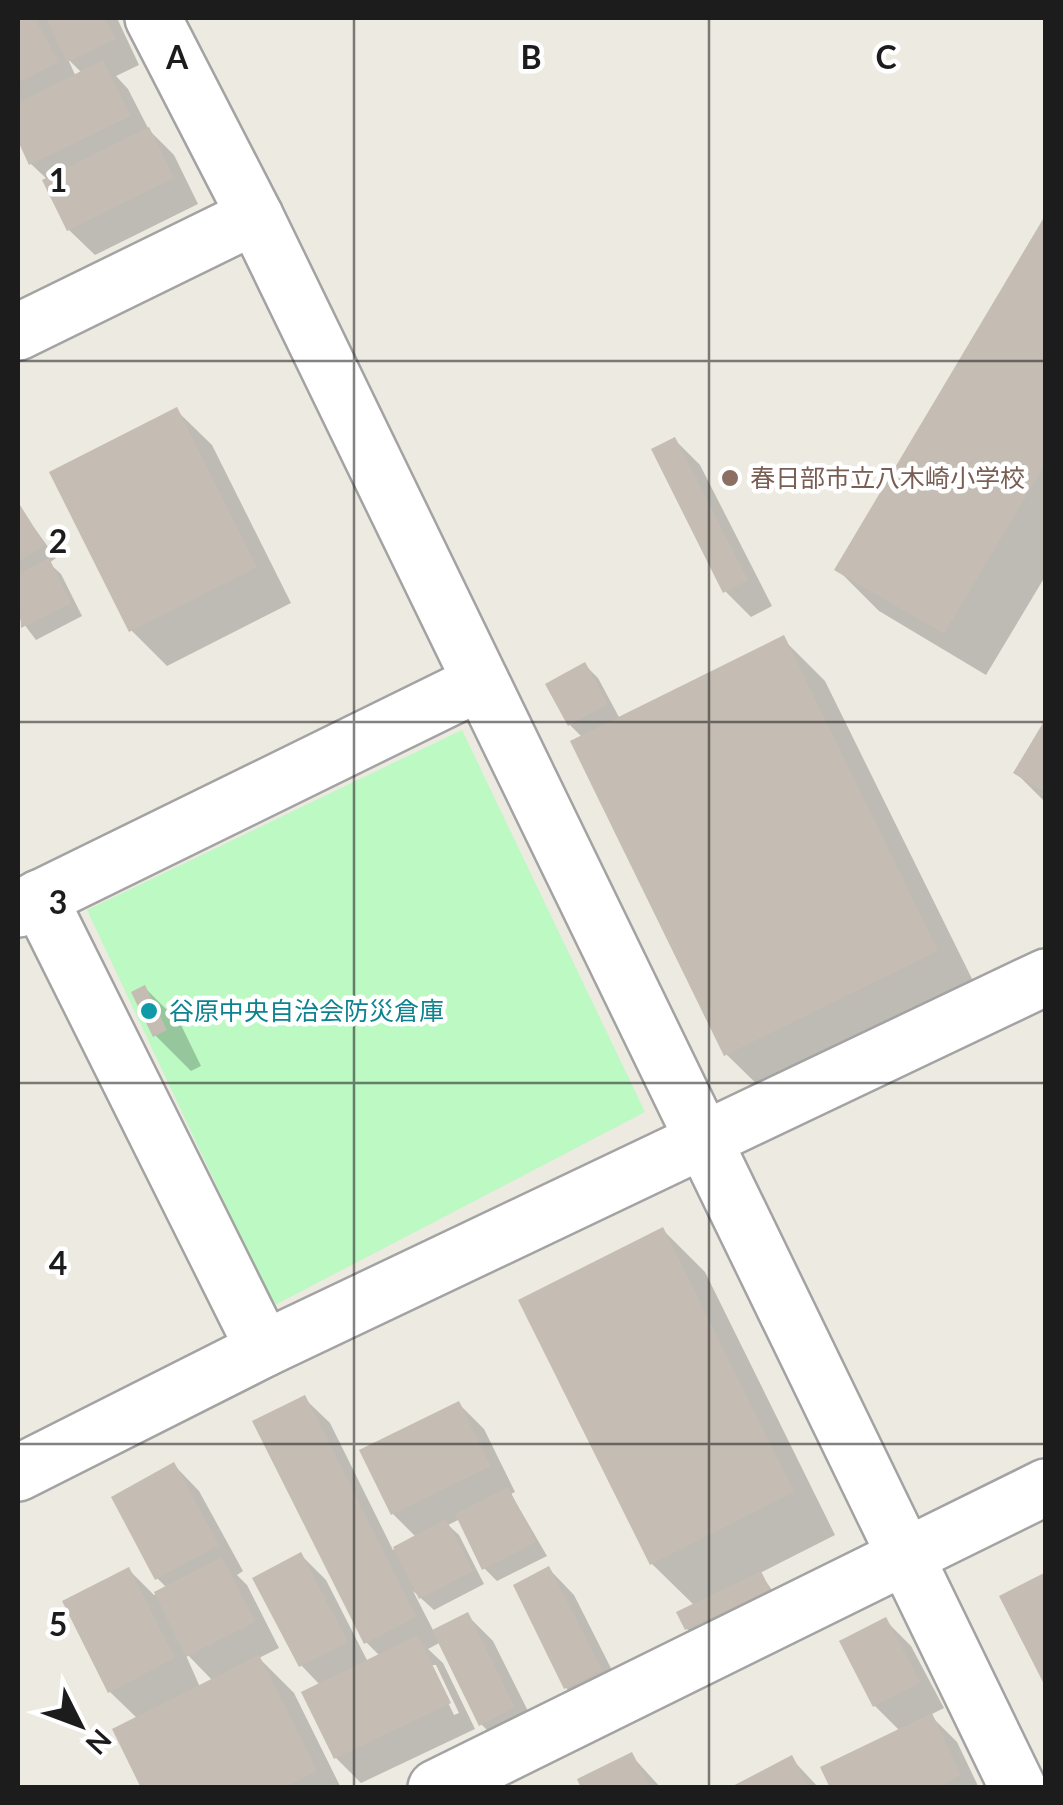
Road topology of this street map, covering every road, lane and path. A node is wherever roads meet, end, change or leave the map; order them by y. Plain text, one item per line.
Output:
1 (153, 18) edge
2 (255, 216) junction
3 (18, 332) edge
4 (482, 682) junction
5 (28, 904) edge
6 (1046, 976) edge
7 (704, 1140) junction
8 (264, 1349) junction
9 (18, 1473) edge
10 (1046, 1486) edge
11 (905, 1555) junction
12 (436, 1788) edge
13 (1018, 1788) edge

1 - 2 street
2 - 3 street
2 - 4 street
4 - 5 street
4 - 7 street
5 - 8 street
6 - 7 street
7 - 8 street
7 - 11 street
8 - 9 street
10 - 11 street
11 - 12 street
11 - 13 street

